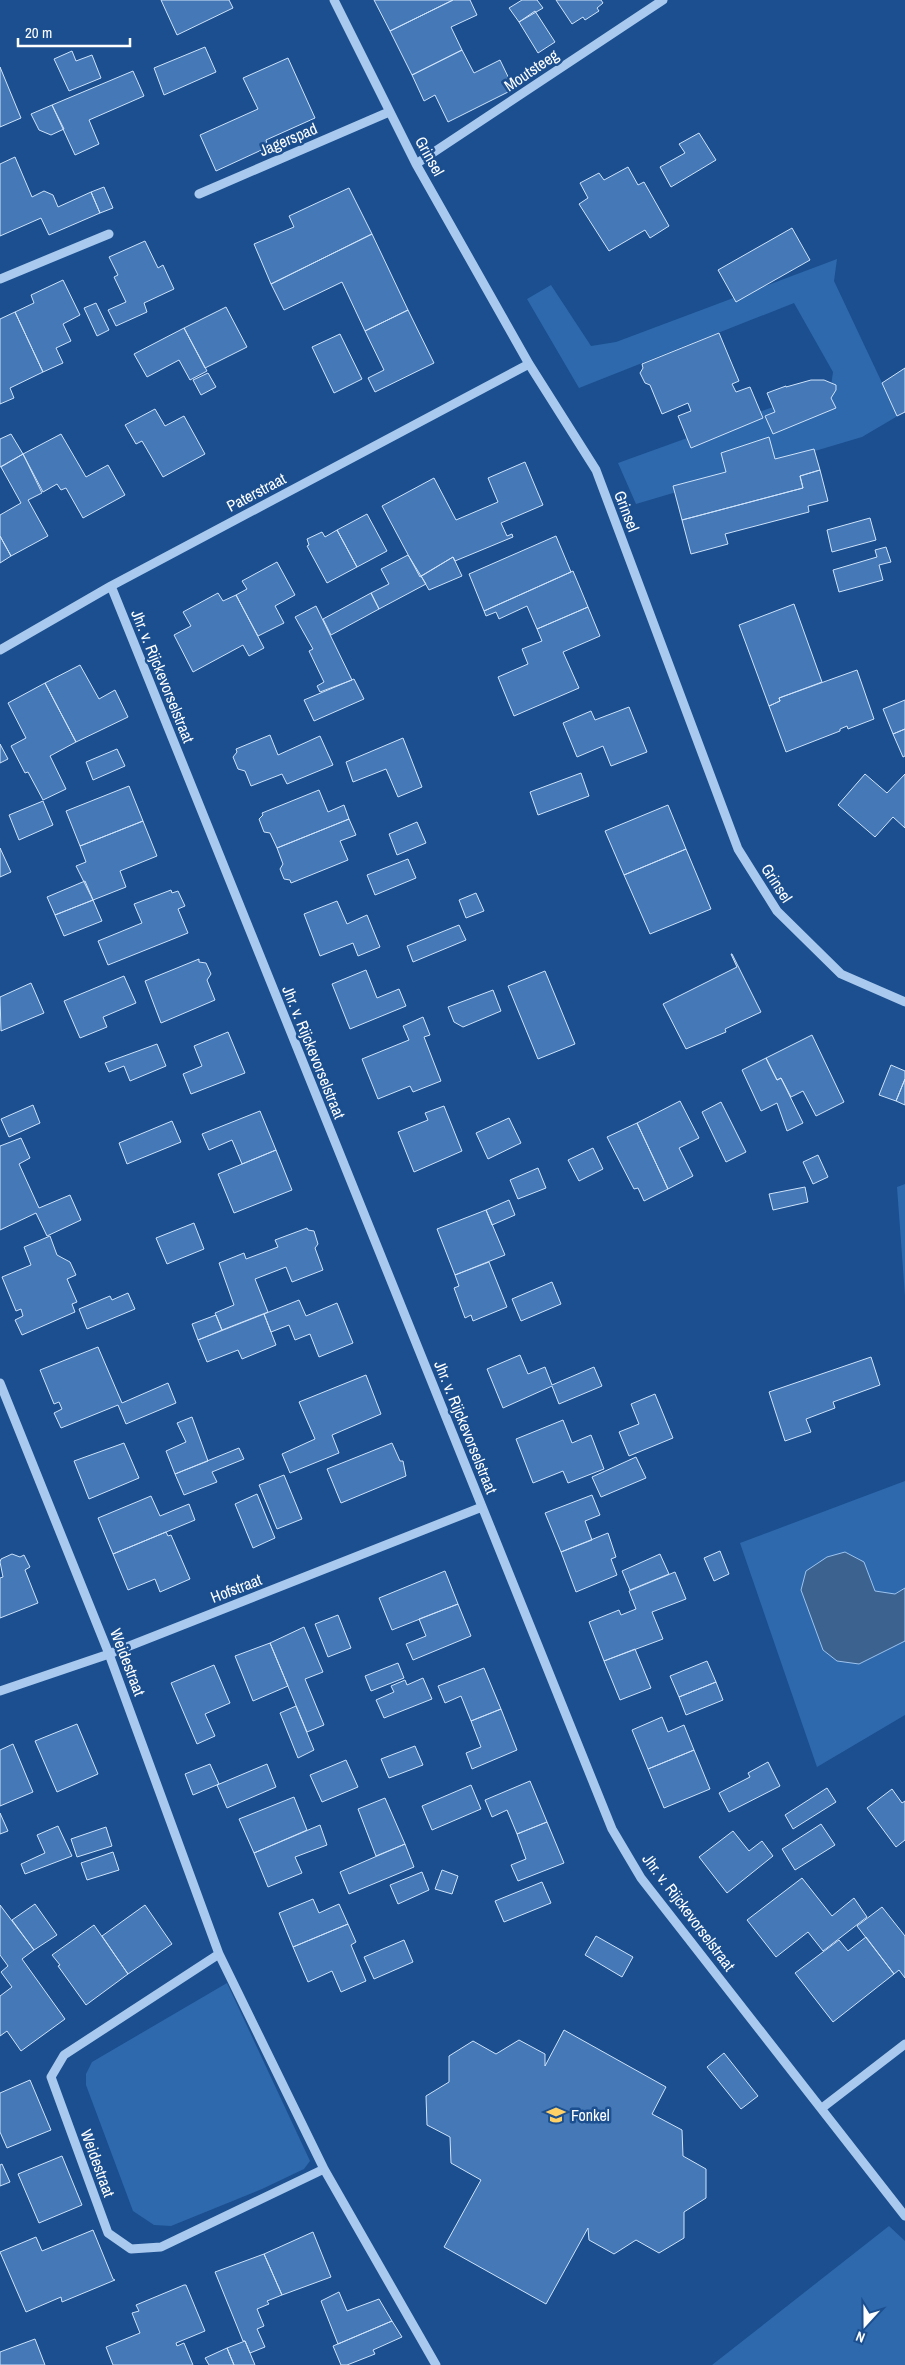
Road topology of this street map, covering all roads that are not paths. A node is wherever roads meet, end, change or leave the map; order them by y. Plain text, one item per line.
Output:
1 (334, 0) edge
2 (663, 0) edge
3 (389, 112) junction
4 (416, 164) junction
5 (199, 194) dead end
6 (109, 234) dead end
7 (0, 279) edge
8 (529, 364) junction
9 (111, 586) junction
10 (0, 650) edge
11 (905, 1002) edge
12 (0, 1383) edge
13 (482, 1507) junction
14 (109, 1654) junction
15 (0, 1691) edge
16 (219, 1954) junction
17 (905, 2044) edge
18 (822, 2108) junction
19 (324, 2169) junction
20 (905, 2216) edge
21 (436, 2365) edge

1 - 3 street, Grinsel
2 - 4 street, Moutsteeg
3 - 4 street, Grinsel
3 - 5 street, Jagerspad
4 - 8 street, Grinsel
6 - 7 street
8 - 9 street, Paterstraat
8 - 11 street, Grinsel
9 - 10 street, Paterstraat
9 - 13 street, Jhr. v. Rijckevorselstraat
12 - 14 street, Weidestraat
13 - 14 street, Hofstraat
13 - 18 street, Jhr. v. Rijckevorselstraat
14 - 15 street, Hofstraat
14 - 16 street, Weidestraat
16 - 19 street, Weidestraat
16 - 19 street, Weidestraat
17 - 18 street
18 - 20 street, Jhr. v. Rijckevorselstraat
19 - 21 street, Weidestraat

